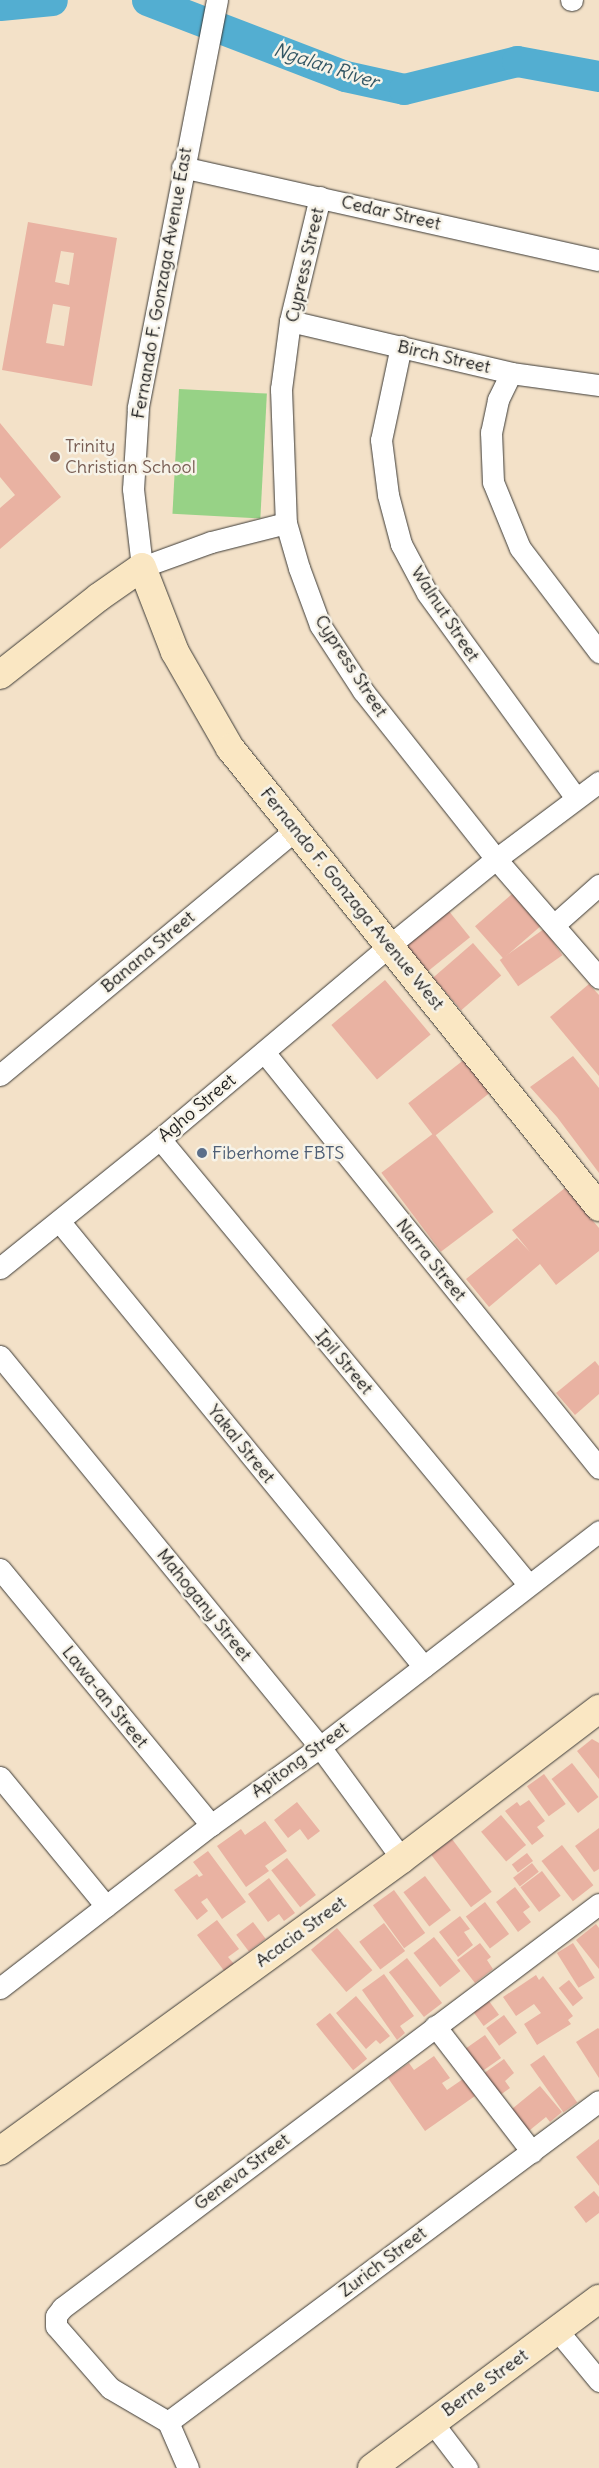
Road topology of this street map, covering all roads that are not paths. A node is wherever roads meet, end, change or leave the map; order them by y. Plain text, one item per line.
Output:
1 (217, 4) edge
2 (182, 167) junction
3 (320, 197) junction
4 (599, 260) edge
5 (290, 321) junction
6 (401, 346) junction
7 (511, 373) junction
8 (599, 385) edge
9 (286, 523) junction
10 (142, 567) junction
11 (599, 652) edge
12 (0, 674) edge
13 (599, 782) edge
14 (575, 797) junction
15 (296, 829) junction
16 (496, 859) junction
17 (599, 885) edge
18 (555, 924) junction
19 (390, 945) junction
20 (599, 978) edge
21 (264, 1052) junction
22 (0, 1076) edge
23 (160, 1139) junction
24 (599, 1207) edge
25 (58, 1221) junction
26 (0, 1268) edge
27 (0, 1356) edge
28 (599, 1468) edge
29 (599, 1531) edge
30 (0, 1569) edge
31 (528, 1584) junction
32 (424, 1667) junction
33 (599, 1709) edge
34 (320, 1747) junction
35 (0, 1777) edge
36 (211, 1825) junction
37 (402, 1859) junction
38 (599, 1904) edge
39 (106, 1906) junction
40 (0, 1987) edge
41 (435, 2026) junction
42 (599, 2101) edge
43 (0, 2150) edge
44 (532, 2152) junction
45 (599, 2299) edge
46 (557, 2330) junction
47 (599, 2381) edge
48 (168, 2422) junction
49 (432, 2422) junction
50 (188, 2468) edge
51 (372, 2468) edge
52 (467, 2468) edge

1 - 2 street, Fernando F. Gonzaga Avenue East
2 - 3 street, Cedar Street
2 - 10 street, Fernando F. Gonzaga Avenue East
3 - 4 street, Cedar Street
3 - 5 street, Cypress Street
5 - 6 street, Birch Street
5 - 9 street, Cypress Street
6 - 7 street, Birch Street
6 - 14 street, Walnut Street
7 - 8 street, Birch Street
7 - 11 street
9 - 10 street
9 - 16 street, Cypress Street
10 - 12 street
10 - 15 street, Fernando F. Gonzaga Avenue West
13 - 14 street, Agho Street
14 - 16 street, Agho Street
15 - 19 street, Fernando F. Gonzaga Avenue West
15 - 22 street, Banana Street
16 - 18 street, Cypress Street
16 - 19 street, Agho Street
17 - 18 street
18 - 20 street, Cypress Street
19 - 21 street, Agho Street
19 - 24 street, Fernando F. Gonzaga Avenue West
21 - 23 street, Agho Street
21 - 28 street, Narra Street
23 - 25 street, Agho Street
23 - 31 street, Ipil Street
25 - 26 street, Agho Street
25 - 32 street, Yakal Street
27 - 34 street, Mahogany Street
29 - 31 street, Apitong Street
30 - 36 street, Lawa-an Street
31 - 32 street, Apitong Street
32 - 34 street, Apitong Street
33 - 37 street, Acacia Street
34 - 36 street, Apitong Street
34 - 37 street, Mahogany Street
35 - 39 street
36 - 39 street, Apitong Street
37 - 43 street, Acacia Street
38 - 41 street, Geneva Street
39 - 40 street, Apitong Street
41 - 44 street
41 - 48 street, Geneva Street
42 - 44 street, Zurich Street
44 - 48 street, Zurich Street
45 - 46 street, Berne Street
46 - 47 street
46 - 49 street, Berne Street
48 - 50 street
49 - 51 street, Berne Street
49 - 52 street

